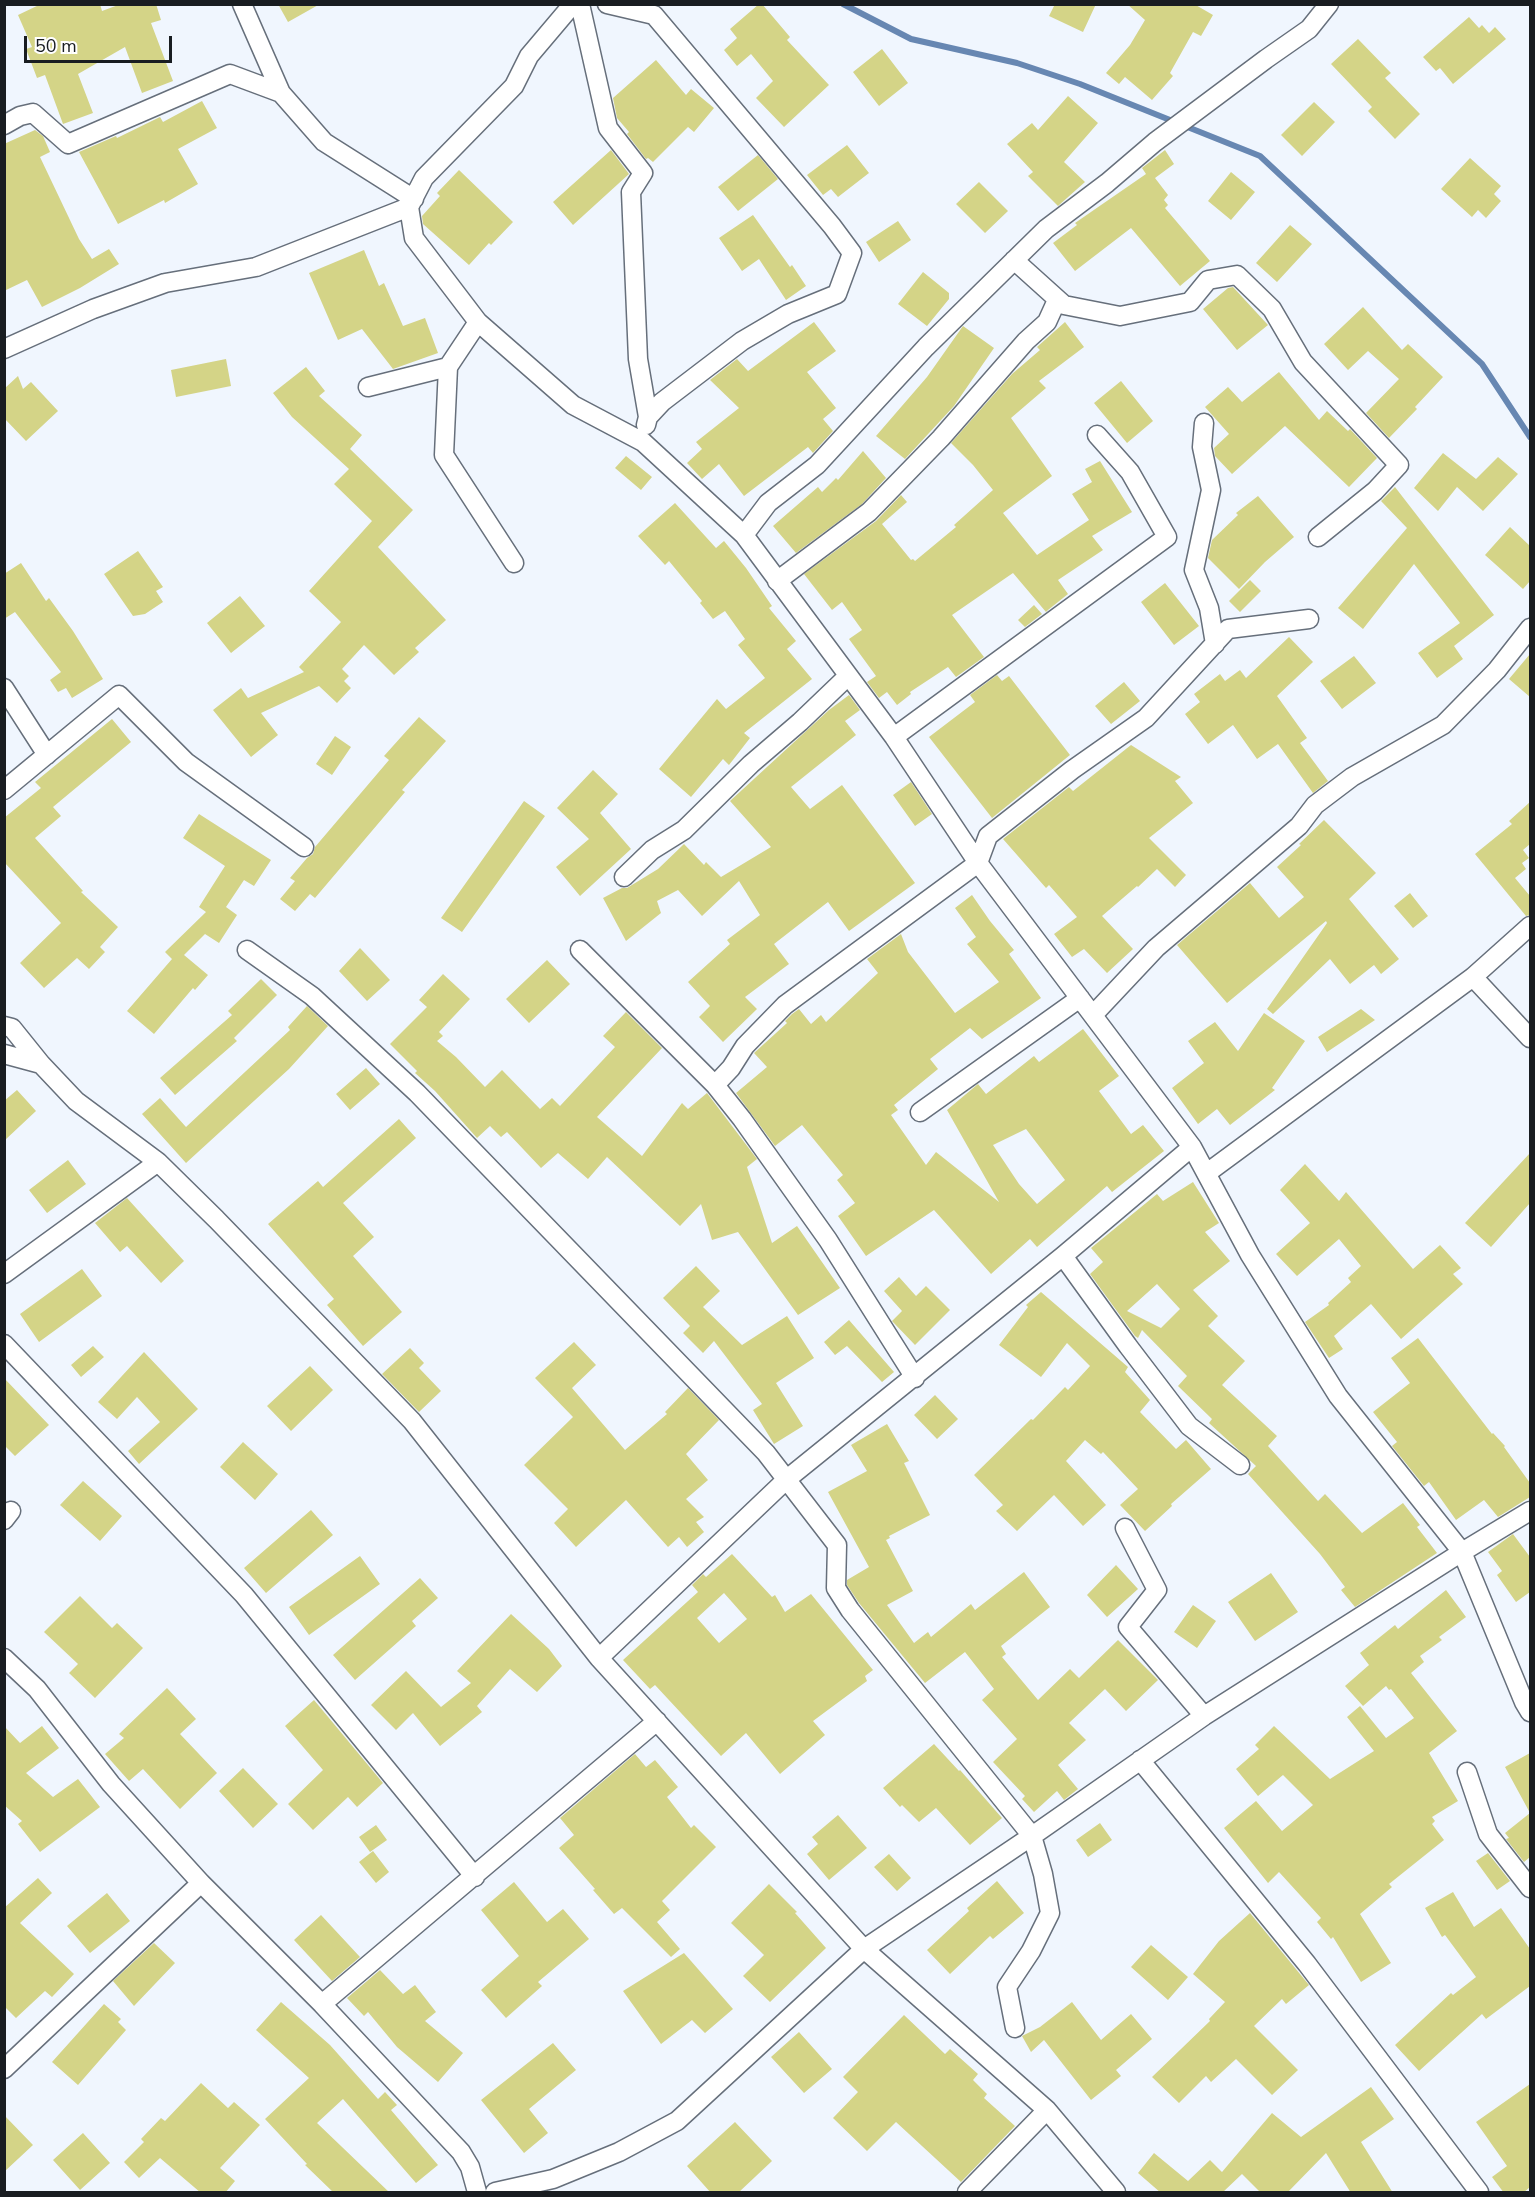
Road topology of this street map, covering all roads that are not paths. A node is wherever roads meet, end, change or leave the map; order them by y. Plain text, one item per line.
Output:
1 (242, 4) edge
2 (573, 4) edge
3 (580, 4) edge
4 (607, 4) edge
5 (1329, 4) edge
6 (281, 93) junction
7 (4, 125) edge
8 (411, 203) junction
9 (1014, 260) junction
10 (1058, 300) junction
11 (478, 322) junction
12 (4, 349) edge
13 (448, 367) junction
14 (368, 387) dead end
15 (648, 417) junction
16 (1204, 423) dead end
17 (1097, 435) dead end
18 (643, 442) junction
19 (744, 535) junction
20 (1318, 537) dead end
21 (514, 563) dead end
22 (777, 581) junction
23 (1309, 619) dead end
24 (1530, 628) edge
25 (1215, 644) junction
26 (848, 676) junction
27 (4, 688) edge
28 (894, 737) junction
29 (47, 755) junction
30 (4, 790) edge
31 (304, 847) dead end
32 (978, 863) junction
33 (624, 877) dead end
34 (1530, 926) edge
35 (247, 950) dead end
36 (580, 950) dead end
37 (1473, 977) junction
38 (1080, 998) junction
39 (1093, 1015) junction
40 (4, 1026) edge
41 (1530, 1038) edge
42 (4, 1054) edge
43 (41, 1064) junction
44 (715, 1085) junction
45 (920, 1112) dead end
46 (1192, 1147) junction
47 (158, 1162) junction
48 (1207, 1173) junction
49 (1063, 1256) junction
50 (4, 1274) edge
51 (4, 1344) edge
52 (915, 1378) junction
53 (1240, 1465) dead end
54 (787, 1479) junction
55 (1530, 1511) edge
56 (1125, 1528) dead end
57 (1462, 1552) junction
58 (4, 1658) edge
59 (599, 1658) junction
60 (1530, 1712) edge
61 (1204, 1716) junction
62 (657, 1721) junction
63 (1140, 1760) junction
64 (1467, 1772) dead end
65 (1032, 1836) junction
66 (475, 1877) junction
67 (201, 1883) junction
68 (1530, 1888) edge
69 (864, 1949) junction
70 (322, 2004) junction
71 (1015, 2028) dead end
72 (4, 2069) edge
73 (1047, 2110) junction
74 (477, 2193) edge
75 (495, 2193) edge
76 (966, 2193) edge
77 (1116, 2193) edge
78 (1479, 2193) edge

1 - 6 street
2 - 8 street
3 - 15 street
4 - 15 street
5 - 9 street
6 - 7 street
6 - 8 street
8 - 11 street
8 - 12 street
9 - 10 street
9 - 19 street
10 - 20 street
10 - 22 street
11 - 13 street
11 - 18 street
13 - 14 street
13 - 21 street
15 - 18 street
16 - 25 street
17 - 28 street
18 - 19 street
19 - 22 street
22 - 26 street
23 - 25 street
24 - 39 street
25 - 32 street
26 - 28 street
26 - 33 street
27 - 29 street
28 - 32 street
29 - 30 street
29 - 31 street
32 - 38 street
32 - 44 street
34 - 37 street
35 - 54 street
36 - 44 street
37 - 41 street
37 - 48 street
38 - 39 street
38 - 45 street
39 - 46 street
40 - 43 street
42 - 43 street
43 - 47 street
44 - 52 street
46 - 48 street
46 - 49 street
47 - 50 street
47 - 59 street
48 - 57 street
49 - 52 street
49 - 53 street
51 - 66 street
52 - 54 street
54 - 59 street
54 - 65 street
55 - 57 street
56 - 61 street
57 - 60 street
57 - 61 street
58 - 67 street
59 - 62 street
61 - 63 street
62 - 66 street
62 - 69 street
63 - 65 street
63 - 78 street
64 - 68 street
65 - 69 street
65 - 71 street
66 - 70 street
67 - 70 street
67 - 72 street
69 - 73 street
69 - 75 street
70 - 74 street
73 - 76 street
73 - 77 street

